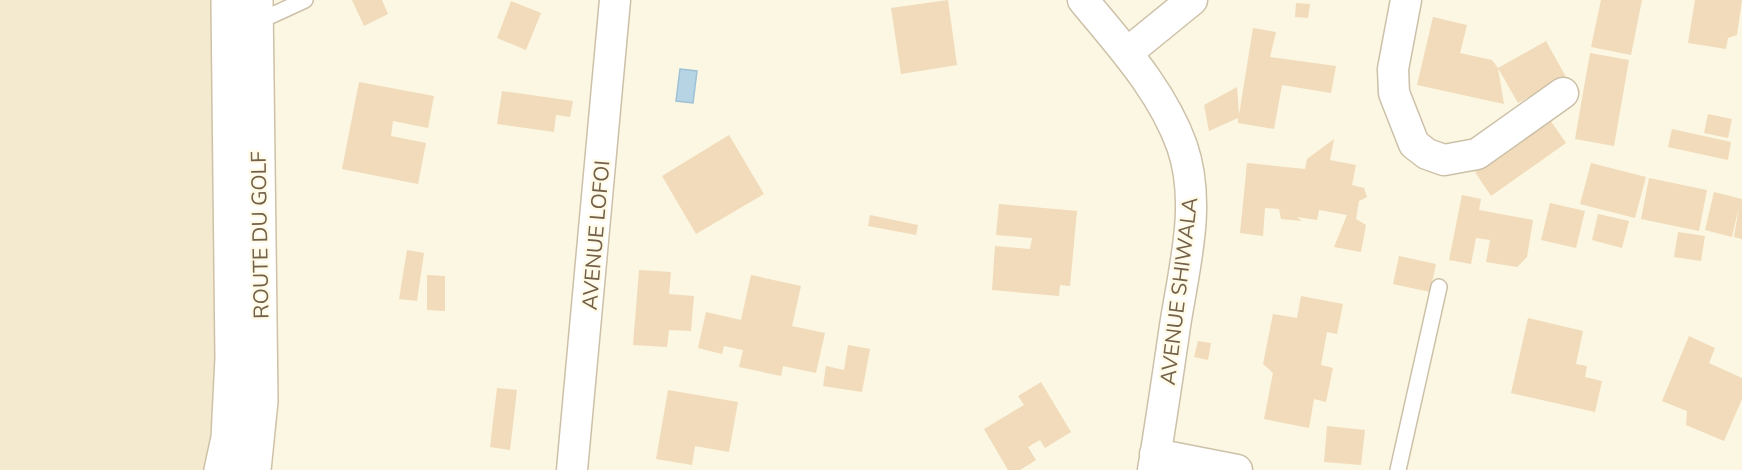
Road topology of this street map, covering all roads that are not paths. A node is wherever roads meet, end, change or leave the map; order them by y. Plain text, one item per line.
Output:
1 (228, 0) edge
2 (305, 0) edge
3 (615, 0) edge
4 (1083, 0) edge
5 (1192, 0) edge
6 (1406, 0) edge
7 (257, 9) edge
8 (1127, 54) junction
9 (1563, 93) dead end
10 (1439, 287) dead end
11 (1154, 462) edge
12 (222, 470) edge
13 (254, 470) edge
14 (572, 470) edge
15 (1237, 470) edge
16 (1398, 470) edge

1 - 12 main road
2 - 7 lane
3 - 14 street, AVENUE LOFOI
4 - 8 street, AVENUE SHIWALA
5 - 8 street
6 - 9 street
7 - 13 main road, ROUTE DU GOLF
8 - 11 street, AVENUE SHIWALA
10 - 16 lane
11 - 15 street

